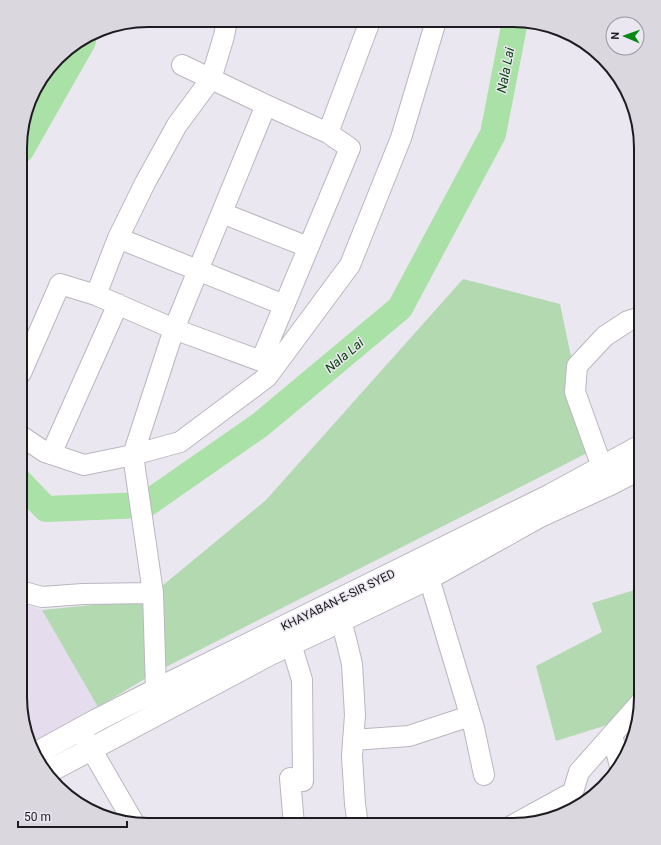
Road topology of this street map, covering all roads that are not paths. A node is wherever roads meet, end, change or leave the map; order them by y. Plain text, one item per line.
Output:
1 (226, 27) edge
2 (368, 27) edge
3 (434, 27) edge
4 (182, 65) dead end
5 (211, 79) junction
6 (266, 105) junction
7 (328, 133) junction
8 (222, 213) junction
9 (118, 238) junction
10 (308, 247) junction
11 (198, 271) junction
12 (96, 295) junction
13 (118, 304) junction
14 (284, 305) junction
15 (634, 319) edge
16 (174, 329) junction
17 (27, 359) edge
18 (27, 440) edge
19 (634, 450) edge
20 (52, 454) junction
21 (134, 461) junction
22 (602, 467) junction
23 (634, 471) edge
24 (429, 578) junction
25 (152, 588) junction
26 (27, 593) edge
27 (341, 621) junction
28 (291, 644) junction
29 (156, 690) junction
30 (633, 711) edge
31 (470, 716) junction
32 (80, 729) junction
33 (612, 734) junction
34 (354, 740) junction
35 (91, 749) junction
36 (40, 751) edge
37 (618, 757) edge
38 (51, 770) edge
39 (484, 775) dead end
40 (575, 800) edge
41 (536, 816) edge
42 (130, 817) edge
43 (293, 818) edge
44 (357, 818) edge

1 - 5 street
2 - 7 street
3 - 21 street
4 - 5 street
5 - 6 street
5 - 9 street
6 - 7 street
6 - 8 street
7 - 10 street
8 - 10 street
8 - 11 street
9 - 11 street
9 - 12 street
10 - 14 street
11 - 14 street
11 - 16 street
12 - 13 street
12 - 17 street
13 - 16 street
13 - 20 street
14 - 16 street
15 - 22 street
16 - 21 street
18 - 20 street
19 - 22 main road, KHAYABAN-E-SIR SYED
20 - 21 street
21 - 25 street
22 - 29 main road, KHAYABAN-E-SIR SYED
23 - 24 main road, KHAYABAN-E-SIR SYED
24 - 27 main road, KHAYABAN-E-SIR SYED
24 - 31 street
25 - 26 street
25 - 29 street
27 - 28 main road, KHAYABAN-E-SIR SYED
27 - 34 street
28 - 35 main road, KHAYABAN-E-SIR SYED
28 - 43 street
29 - 32 main road, KHAYABAN-E-SIR SYED
30 - 33 street
31 - 34 street
31 - 39 street
32 - 35 street
32 - 36 main road, KHAYABAN-E-SIR SYED
33 - 37 street
33 - 40 street
34 - 44 street
35 - 38 main road, KHAYABAN-E-SIR SYED
35 - 42 street
40 - 41 street

